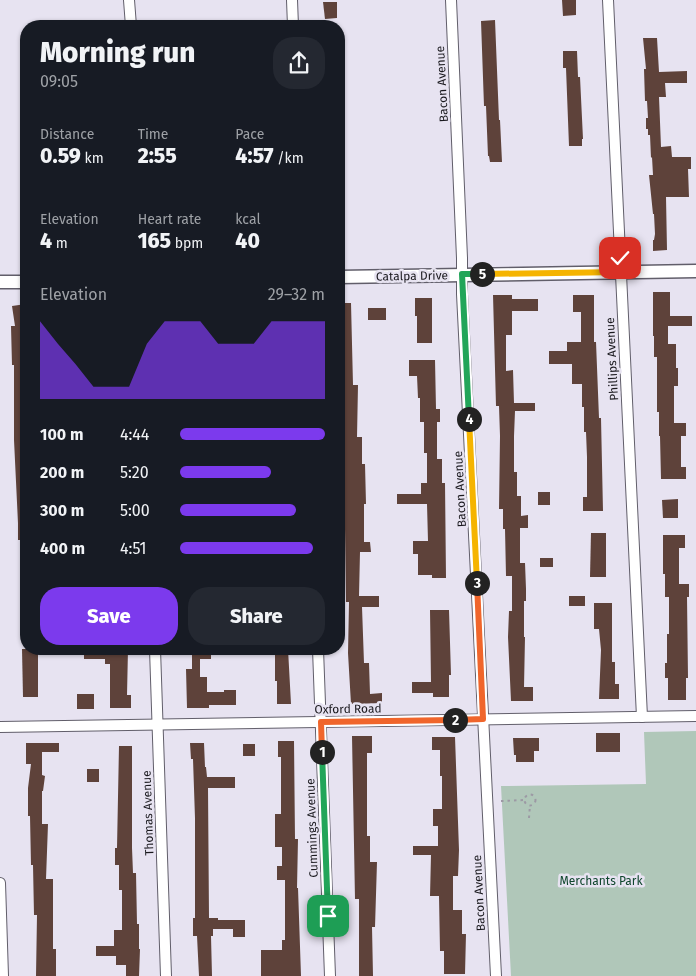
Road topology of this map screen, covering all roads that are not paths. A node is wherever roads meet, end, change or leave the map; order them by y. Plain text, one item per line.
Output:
1 (129, 0) edge
2 (292, 0) edge
3 (450, 0) edge
4 (608, 0) edge
5 (130, 20) edge
6 (293, 20) edge
7 (696, 271) edge
8 (621, 272) junction
9 (462, 274) junction
10 (345, 277) edge
11 (0, 282) edge
12 (20, 282) edge
13 (155, 655) edge
14 (318, 655) edge
15 (696, 716) edge
16 (642, 717) junction
17 (483, 719) junction
18 (321, 722) junction
19 (157, 725) junction
20 (0, 727) edge
21 (0, 883) edge
22 (3, 976) edge
23 (166, 976) edge
24 (330, 976) edge
25 (496, 976) edge

1 - 5 street
2 - 6 street
3 - 9 street, Bacon Avenue
4 - 8 street, Phillips Avenue
7 - 8 street, Catalpa Drive
8 - 9 street, Catalpa Drive
8 - 16 street, Phillips Avenue
9 - 10 street, Catalpa Drive
9 - 17 street, Bacon Avenue
11 - 12 street
13 - 19 street, Thomas Avenue
14 - 18 street, Cummings Avenue
15 - 16 street, Oxford Road
16 - 17 street, Oxford Road
17 - 18 street, Oxford Road
17 - 25 street, Bacon Avenue
18 - 19 street, Oxford Road
18 - 24 street, Cummings Avenue
19 - 20 street, Oxford Road
19 - 23 street, Thomas Avenue
21 - 22 street

